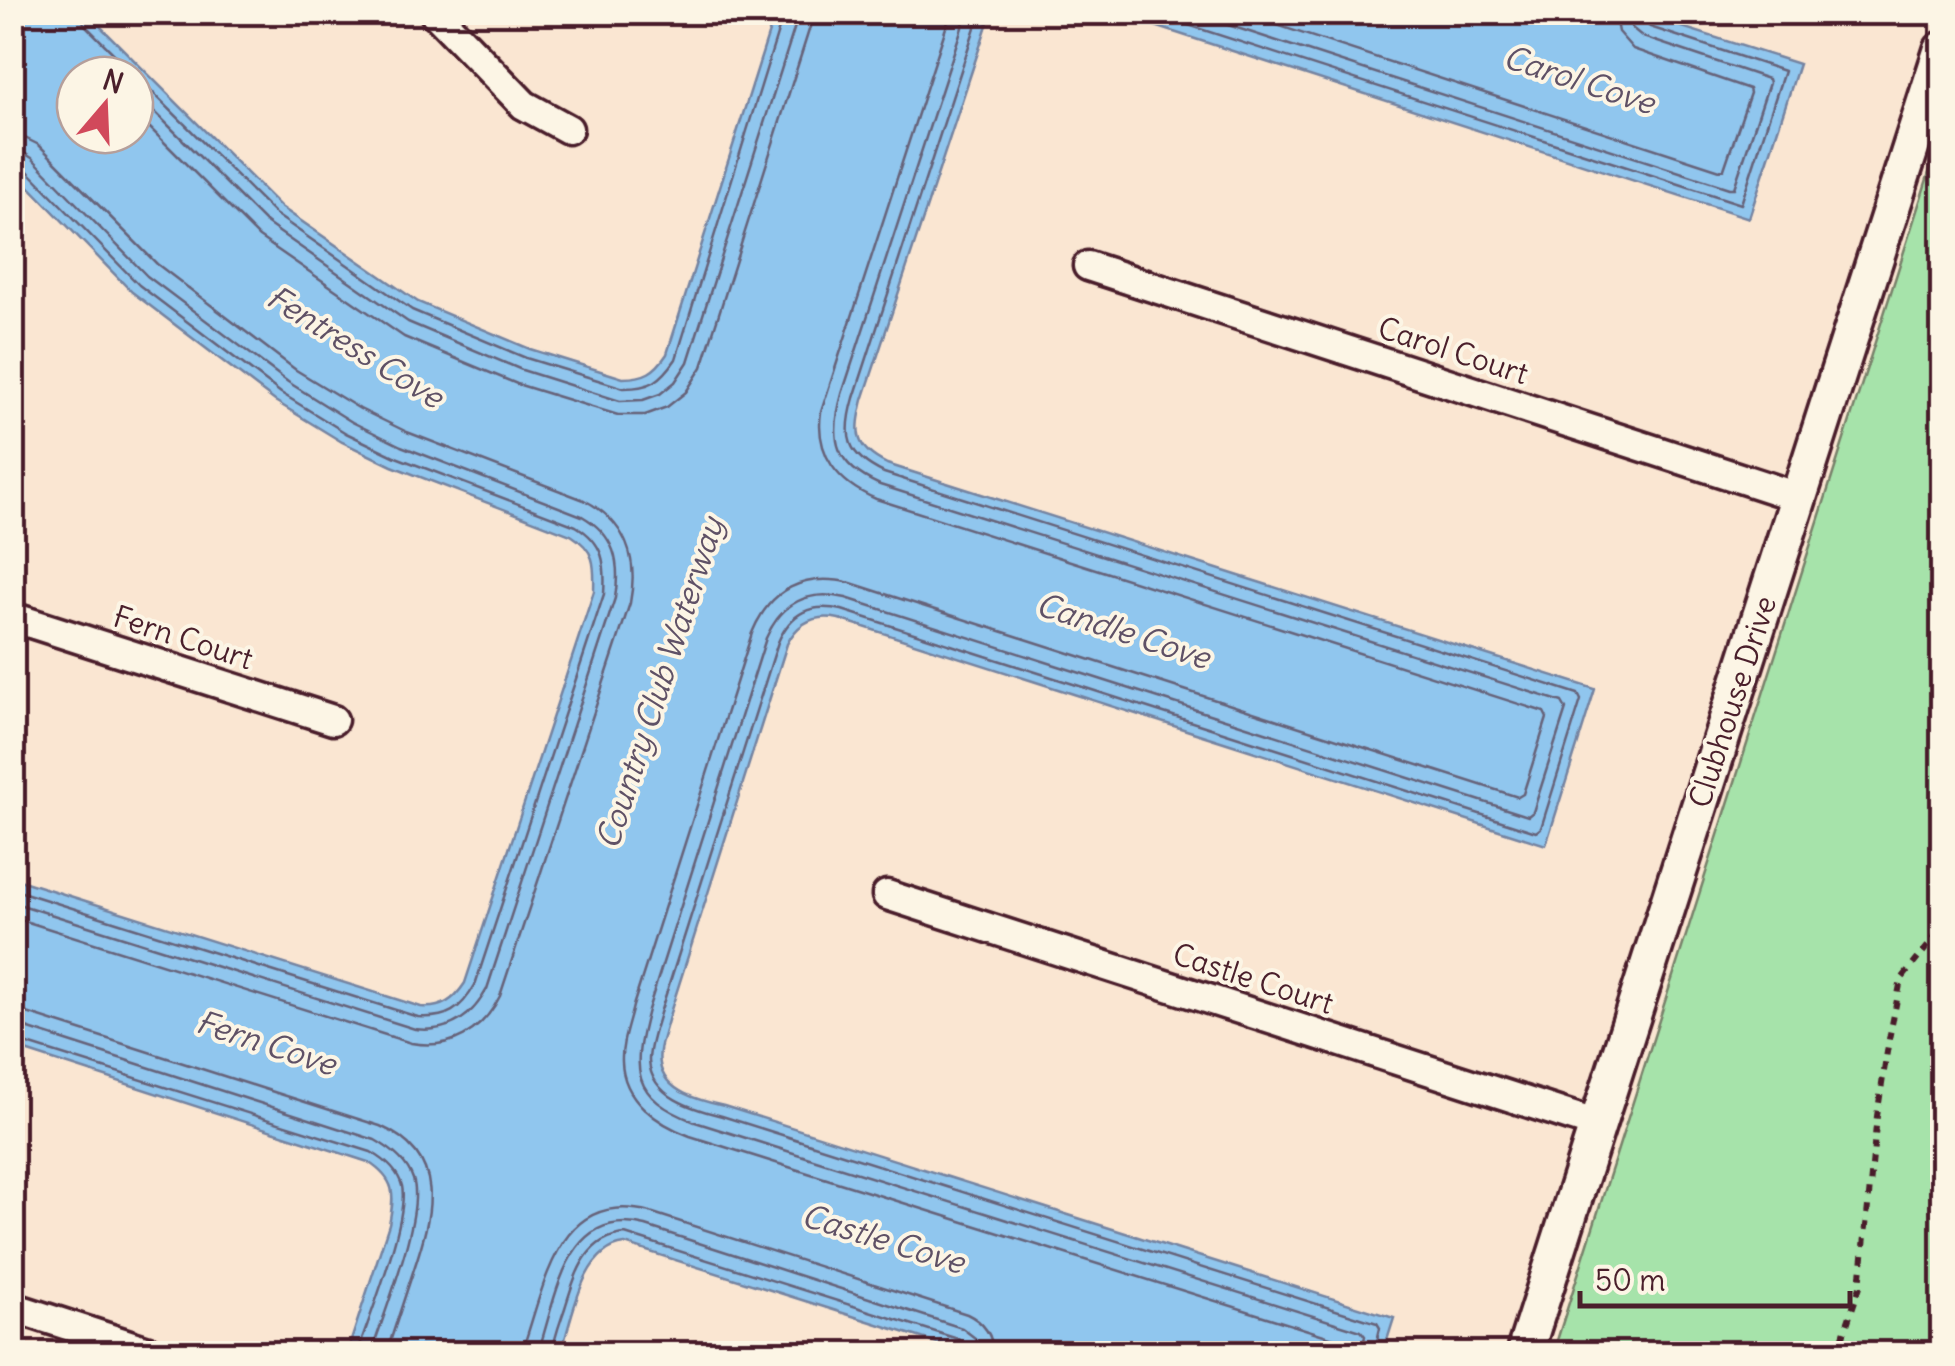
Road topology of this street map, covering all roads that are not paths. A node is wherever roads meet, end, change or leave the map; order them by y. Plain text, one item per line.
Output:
1 (434, 12) edge
2 (1941, 59) edge
3 (568, 129) dead end
4 (1088, 266) dead end
5 (1798, 497) junction
6 (12, 617) edge
7 (333, 720) dead end
8 (887, 895) dead end
9 (1598, 1125) junction
10 (12, 1307) edge
11 (156, 1354) edge
12 (1524, 1354) edge

1 - 3 street
2 - 5 street, Clubhouse Drive
4 - 5 street, Carol Court
5 - 9 street, Clubhouse Drive
6 - 7 street, Fern Court
8 - 9 street, Castle Court
9 - 12 street, Clubhouse Drive
10 - 11 street

